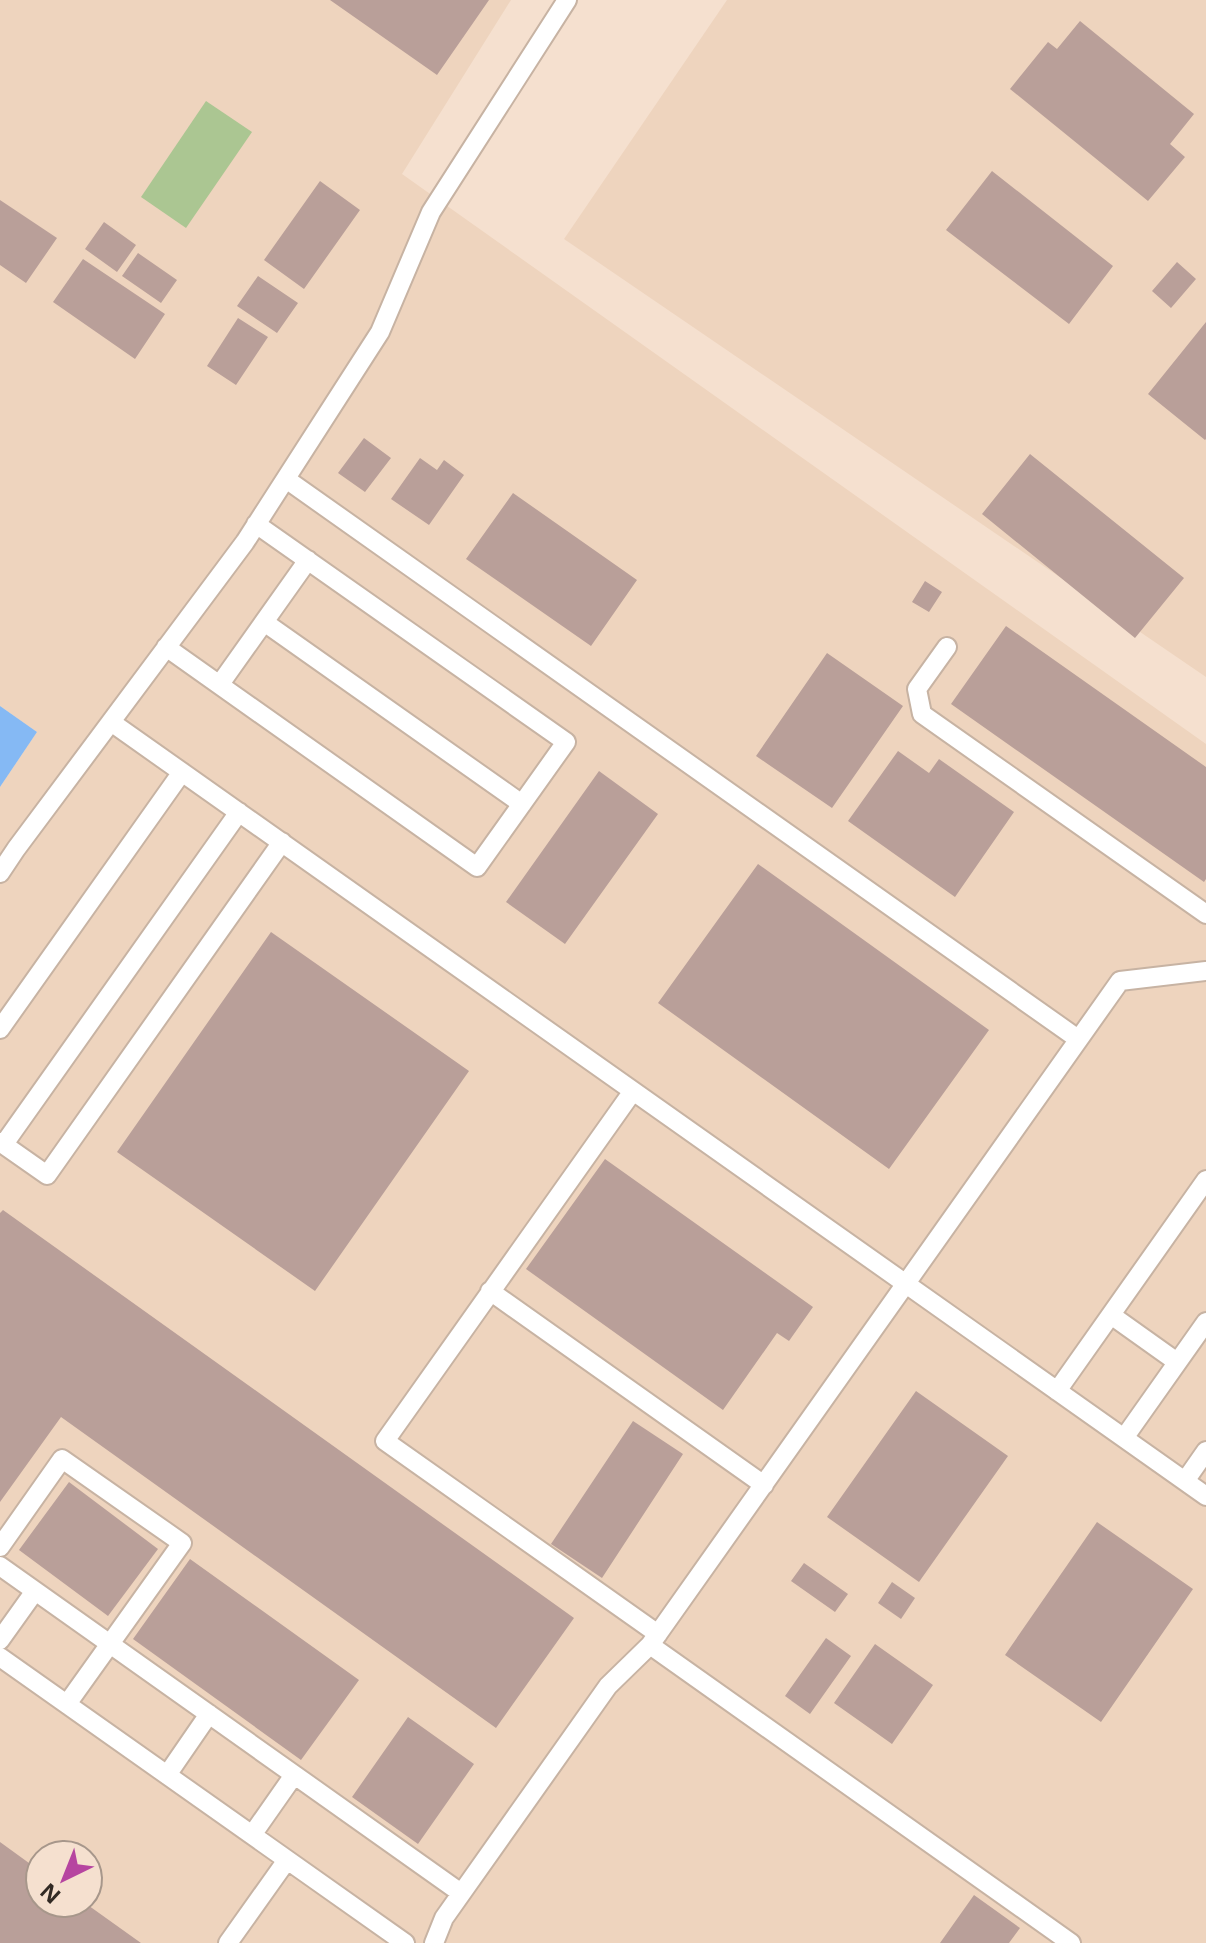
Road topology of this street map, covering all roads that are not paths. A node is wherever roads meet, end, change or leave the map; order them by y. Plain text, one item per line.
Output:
1 (567, 0) edge
2 (286, 479) junction
3 (256, 524) junction
4 (308, 560) junction
5 (264, 622) junction
6 (166, 647) junction
7 (947, 647) dead end
8 (220, 684) junction
9 (111, 722) junction
10 (182, 772) junction
11 (522, 804) junction
12 (239, 812) junction
13 (282, 842) junction
14 (0, 873) edge
15 (1206, 914) edge
16 (1206, 971) edge
17 (0, 1029) edge
18 (1078, 1039) junction
19 (633, 1091) junction
20 (2, 1143) edge
21 (1206, 1180) edge
22 (906, 1284) junction
23 (490, 1291) junction
24 (1111, 1315) junction
25 (1206, 1322) edge
26 (1177, 1362) junction
27 (1057, 1391) junction
28 (1124, 1438) junction
29 (1206, 1451) edge
30 (1185, 1481) junction
31 (764, 1485) junction
32 (1206, 1496) edge
33 (0, 1547) edge
34 (0, 1566) edge
35 (35, 1591) junction
36 (654, 1639) junction
37 (0, 1640) edge
38 (110, 1644) junction
39 (0, 1657) edge
40 (67, 1704) junction
41 (209, 1714) junction
42 (167, 1775) junction
43 (294, 1775) junction
44 (252, 1835) junction
45 (287, 1860) junction
46 (461, 1893) junction
47 (228, 1943) edge
48 (405, 1943) edge
49 (434, 1943) edge
50 (1071, 1943) edge

1 - 2 lane
2 - 3 lane
2 - 18 lane
3 - 4 lane
3 - 6 lane
4 - 5 lane
4 - 11 lane
5 - 8 lane
5 - 11 lane
6 - 8 lane
6 - 9 lane
7 - 15 lane
8 - 11 lane
9 - 10 lane
9 - 14 lane
10 - 12 lane
10 - 17 lane
12 - 13 lane
12 - 20 lane
13 - 19 lane
13 - 20 lane
16 - 18 lane
18 - 22 lane
19 - 22 lane
19 - 23 lane
21 - 24 lane
22 - 27 lane
22 - 31 lane
23 - 31 lane
23 - 36 lane
24 - 26 lane
24 - 27 lane
25 - 26 lane
26 - 28 lane
27 - 28 lane
28 - 30 lane
29 - 30 lane
30 - 32 lane
31 - 36 lane
33 - 38 lane
34 - 35 lane
35 - 37 lane
35 - 38 lane
36 - 46 lane
36 - 50 lane
38 - 40 lane
38 - 41 lane
39 - 40 lane
40 - 42 lane
41 - 42 lane
41 - 43 lane
42 - 44 lane
43 - 44 lane
43 - 46 lane
44 - 45 lane
45 - 47 lane
45 - 48 lane
46 - 49 lane

